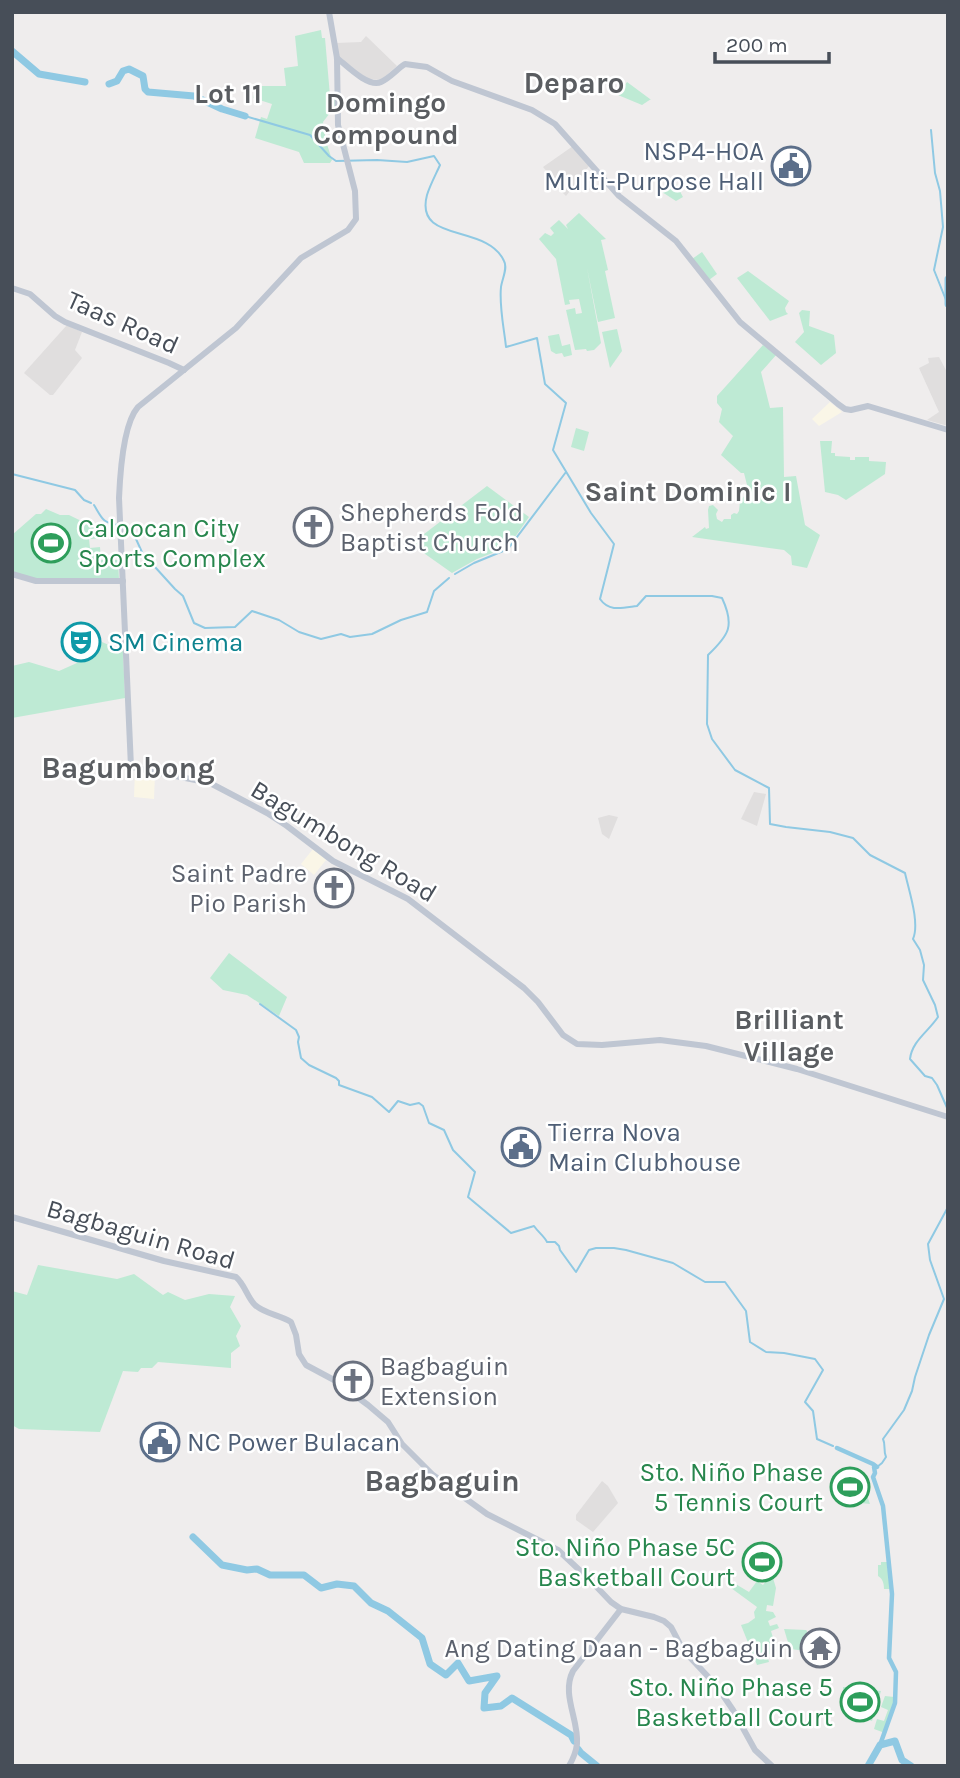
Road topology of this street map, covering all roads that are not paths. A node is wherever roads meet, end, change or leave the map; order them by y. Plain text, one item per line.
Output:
1 (329, 12) edge
2 (337, 58) junction
3 (12, 288) edge
4 (184, 370) junction
5 (948, 430) edge
6 (12, 575) edge
7 (123, 581) junction
8 (948, 1117) edge
9 (12, 1217) edge
10 (621, 1609) junction
11 (569, 1766) edge
12 (772, 1766) edge

1 - 2 street, Bagumbong Road
2 - 4 street, Bagumbong Road
2 - 5 street
3 - 4 street, Taas Road
4 - 7 street, Bagumbong Road
6 - 7 street
7 - 8 street, Bagumbong Road
9 - 10 street, Bagbaguin Road
10 - 11 street
10 - 12 street

